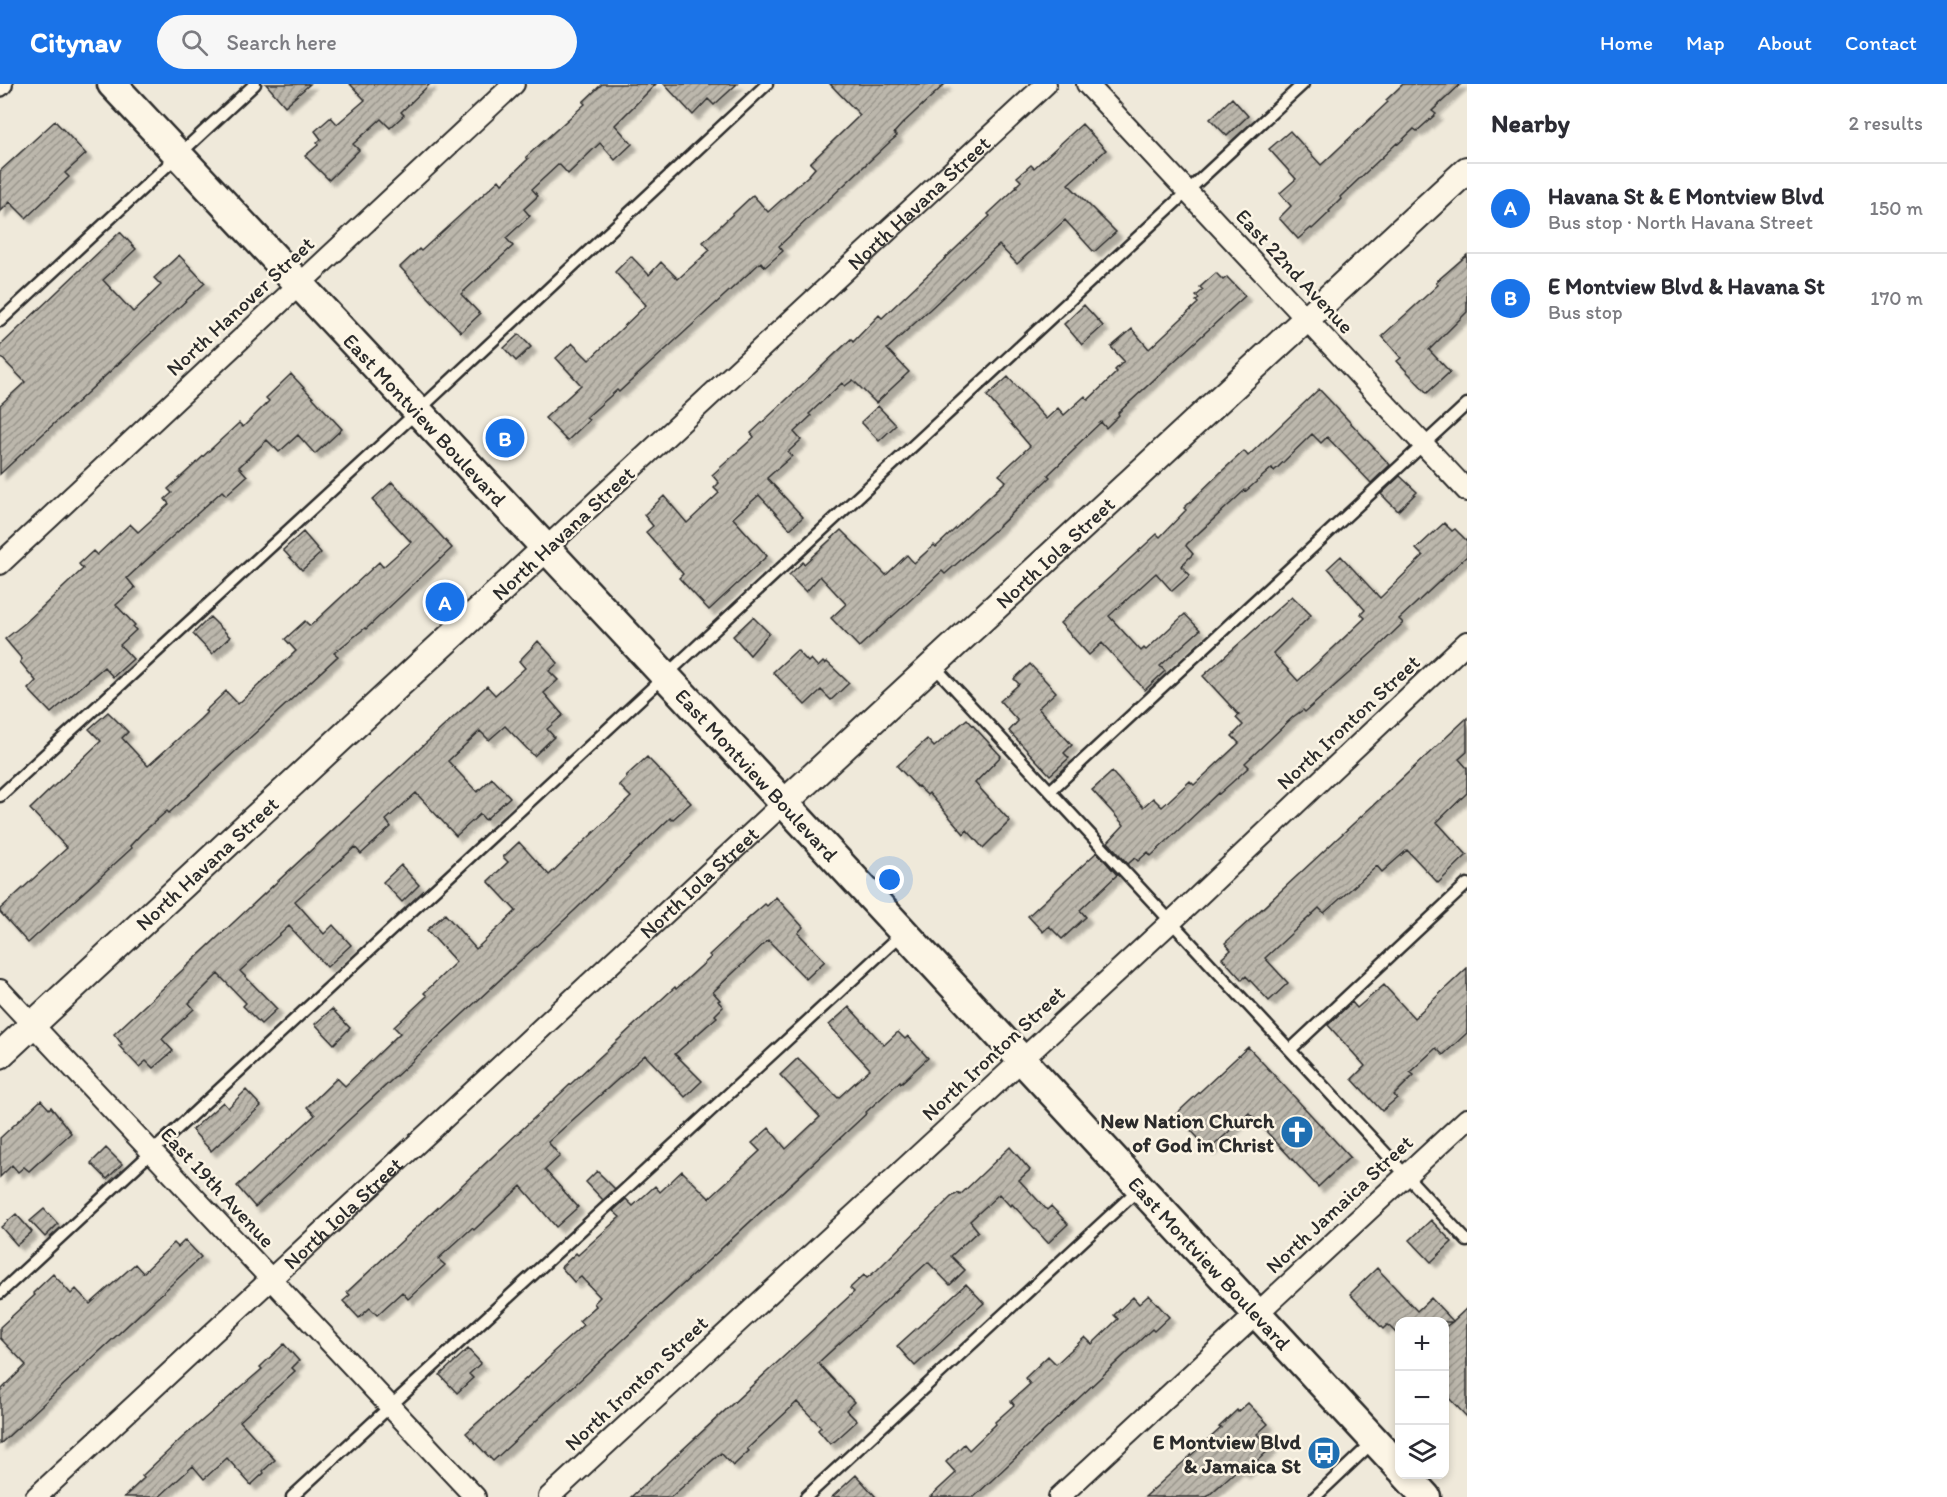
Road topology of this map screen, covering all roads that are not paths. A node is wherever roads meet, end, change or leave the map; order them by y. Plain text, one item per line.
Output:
1 (112, 84) edge
2 (255, 84) edge
3 (514, 84) edge
4 (767, 84) edge
5 (1046, 84) edge
6 (1087, 84) edge
7 (1303, 84) edge
8 (179, 156) junction
9 (1467, 170) edge
10 (1187, 191) junction
11 (299, 284) junction
12 (1307, 320) junction
13 (0, 321) edge
14 (1467, 404) edge
15 (418, 411) junction
16 (1424, 445) junction
17 (1467, 491) edge
18 (546, 548) junction
19 (0, 564) edge
20 (1467, 642) edge
21 (933, 665) junction
22 (666, 677) junction
23 (1050, 791) junction
24 (0, 796) edge
25 (784, 803) junction
26 (1467, 884) edge
27 (1171, 922) junction
28 (903, 932) junction
29 (0, 990) edge
30 (33, 1025) junction
31 (1290, 1050) junction
32 (0, 1055) edge
33 (1021, 1059) junction
34 (1467, 1119) edge
35 (152, 1152) junction
36 (1406, 1175) junction
37 (1140, 1188) junction
38 (1467, 1241) edge
39 (271, 1278) junction
40 (0, 1293) edge
41 (1256, 1314) junction
42 (390, 1406) junction
43 (1375, 1441) junction
44 (1395, 1463) edge
45 (1410, 1479) edge
46 (36, 1497) edge
47 (292, 1497) edge
48 (475, 1497) edge
49 (549, 1497) edge
50 (806, 1497) edge
51 (1059, 1497) edge
52 (1315, 1497) edge
53 (1426, 1497) edge

1 - 8 main road, East Montview Boulevard
2 - 8 lane
3 - 11 street, North Hanover Street
4 - 15 lane
5 - 18 street, North Havana Street
6 - 10 street, East 22nd Avenue
7 - 10 lane
8 - 11 main road, East Montview Boulevard
8 - 13 lane
9 - 12 street, North Iola Street
10 - 12 street, East 22nd Avenue
10 - 22 lane
11 - 15 main road, East Montview Boulevard
11 - 19 street, North Hanover Street
12 - 16 street, East 22nd Avenue
12 - 21 street, North Iola Street
14 - 16 lane
15 - 18 main road, East Montview Boulevard
15 - 24 lane
16 - 17 street, East 22nd Avenue
16 - 23 lane
18 - 22 main road, East Montview Boulevard
18 - 30 street, North Havana Street
20 - 27 street, North Ironton Street
21 - 23 lane
21 - 25 street, North Iola Street
22 - 25 main road, East Montview Boulevard
22 - 35 lane
23 - 27 lane
25 - 28 main road, East Montview Boulevard
25 - 39 street, North Iola Street
26 - 31 lane
27 - 31 lane
27 - 33 street, North Ironton Street
28 - 33 main road, East Montview Boulevard
28 - 42 lane
29 - 30 street, East 19th Avenue
30 - 32 street, North Havana Street
30 - 35 street, East 19th Avenue
31 - 36 lane
33 - 37 main road, East Montview Boulevard
33 - 49 street, North Ironton Street
34 - 36 street, North Jamaica Street
35 - 39 street, East 19th Avenue
35 - 40 lane
36 - 38 lane
36 - 41 street, North Jamaica Street
37 - 41 main road, East Montview Boulevard
37 - 50 lane
39 - 42 street, East 19th Avenue
39 - 46 street, North Iola Street
41 - 43 main road, East Montview Boulevard
41 - 51 street, North Jamaica Street
42 - 47 lane
42 - 48 street, East 19th Avenue
43 - 44 main road, East Montview Boulevard
43 - 52 lane
45 - 53 main road

